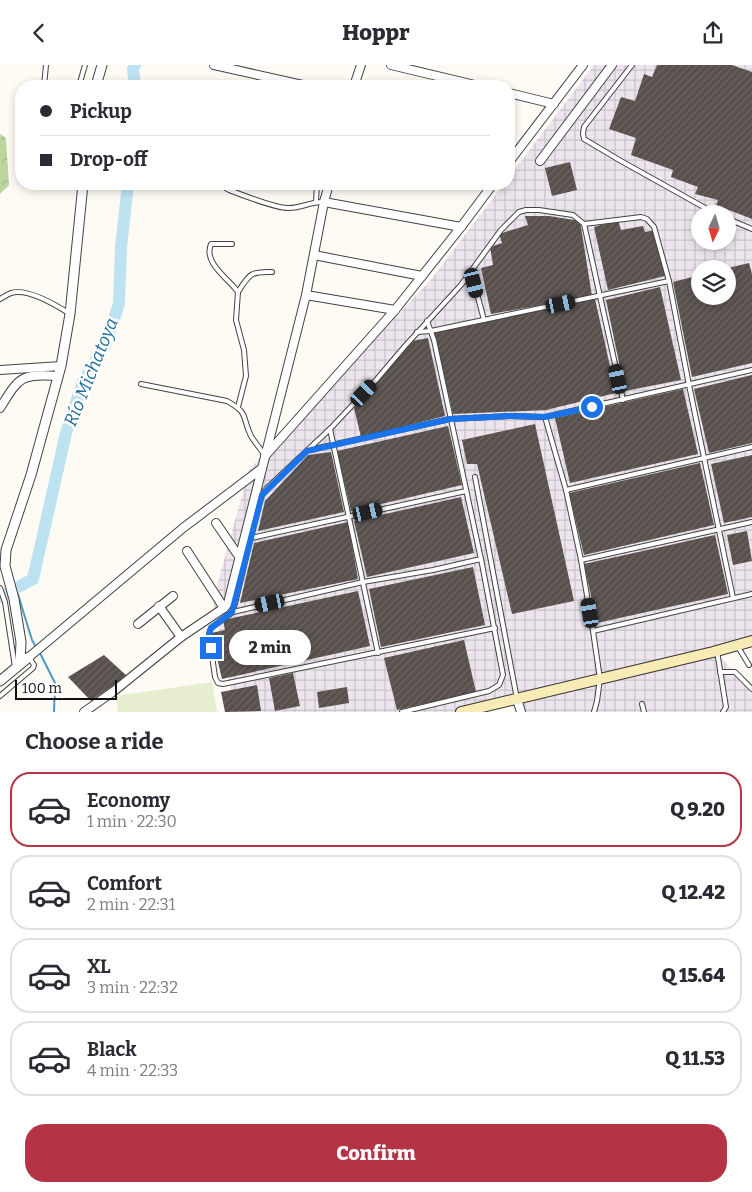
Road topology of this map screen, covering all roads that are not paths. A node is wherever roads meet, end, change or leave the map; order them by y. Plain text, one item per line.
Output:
1 (46, 65) edge
2 (85, 65) edge
3 (102, 65) edge
4 (214, 65) edge
5 (361, 65) edge
6 (392, 65) edge
7 (581, 65) edge
8 (612, 65) edge
9 (632, 65) edge
10 (45, 80) edge
11 (81, 80) edge
12 (98, 80) edge
13 (280, 80) edge
14 (356, 80) edge
15 (454, 80) edge
16 (515, 94) edge
17 (554, 104) junction
18 (515, 149) edge
19 (518, 150) junction
20 (515, 154) edge
21 (540, 161) dead end
22 (82, 190) edge
23 (229, 190) edge
24 (318, 190) edge
25 (326, 190) edge
26 (489, 190) edge
27 (320, 202) junction
28 (700, 205) edge
29 (736, 222) edge
30 (584, 224) junction
31 (461, 227) junction
32 (752, 229) edge
33 (232, 243) dead end
34 (314, 255) junction
35 (471, 271) junction
36 (272, 272) dead end
37 (422, 276) junction
38 (669, 281) junction
39 (238, 292) junction
40 (306, 295) junction
41 (600, 296) junction
42 (0, 299) edge
43 (395, 310) junction
44 (70, 314) junction
45 (484, 320) junction
46 (427, 321) junction
47 (431, 331) junction
48 (417, 332) junction
49 (61, 366) junction
50 (752, 370) edge
51 (0, 371) edge
52 (58, 376) junction
53 (141, 384) dead end
54 (689, 385) junction
55 (623, 399) junction
56 (238, 407) junction
57 (0, 408) edge
58 (545, 417) junction
59 (450, 419) junction
60 (330, 429) junction
61 (334, 445) junction
62 (752, 447) edge
63 (307, 451) junction
64 (265, 456) junction
65 (704, 457) junction
66 (261, 469) junction
67 (476, 477) dead end
68 (566, 490) junction
69 (466, 491) junction
70 (350, 516) junction
71 (752, 522) edge
72 (216, 523) dead end
73 (719, 529) junction
74 (251, 538) junction
75 (187, 551) dead end
76 (240, 558) junction
77 (481, 559) junction
78 (581, 559) junction
79 (4, 571) edge
80 (363, 582) junction
81 (0, 588) edge
82 (752, 594) edge
83 (173, 596) dead end
84 (733, 598) junction
85 (159, 606) junction
86 (224, 608) junction
87 (232, 612) junction
88 (138, 624) dead end
89 (494, 627) junction
90 (593, 631) junction
91 (181, 637) junction
92 (752, 641) edge
93 (736, 645) junction
94 (717, 651) junction
95 (34, 652) junction
96 (378, 653) junction
97 (18, 665) junction
98 (749, 665) dead end
99 (720, 672) junction
100 (600, 679) junction
101 (0, 681) edge
102 (752, 689) edge
103 (0, 695) edge
104 (517, 699) junction
105 (642, 704) dead end
106 (84, 712) edge
107 (402, 712) edge
108 (461, 712) edge
109 (521, 712) edge
110 (594, 712) edge
111 (644, 712) edge
112 (723, 712) edge

1 - 10 lane
2 - 11 lane
3 - 12 street
4 - 13 street
5 - 14 street
6 - 15 street
7 - 17 street
8 - 21 street
9 - 28 lane
16 - 17 street
17 - 19 street
18 - 19 street
19 - 20 street
22 - 44 street
23 - 27 lane
24 - 27 lane
25 - 27 street
26 - 31 street
27 - 31 street
27 - 34 street
29 - 32 lane
30 - 35 lane
30 - 38 lane
30 - 41 lane
31 - 37 street
33 - 39 lane
34 - 37 street
34 - 40 street
35 - 45 lane
35 - 46 lane
36 - 39 lane
37 - 43 street
38 - 41 lane
38 - 54 lane
39 - 56 lane
40 - 43 street
40 - 64 street
41 - 45 lane
41 - 55 lane
42 - 44 lane
43 - 64 street
44 - 49 street
45 - 47 lane
46 - 47 lane
46 - 48 lane
47 - 48 lane
47 - 59 lane
48 - 60 lane
49 - 51 street
49 - 52 street
50 - 54 lane
52 - 57 street
52 - 79 street
53 - 56 lane
54 - 55 lane
54 - 65 lane
55 - 58 lane
56 - 64 lane
58 - 59 lane
58 - 68 lane
59 - 61 lane
59 - 69 lane
60 - 61 lane
60 - 63 lane
61 - 63 lane
61 - 70 lane
62 - 65 lane
63 - 74 lane
64 - 66 street
65 - 68 lane
65 - 73 lane
66 - 76 street
66 - 95 street
67 - 104 lane
68 - 78 lane
69 - 70 lane
69 - 77 lane
70 - 74 lane
70 - 80 lane
71 - 73 lane
72 - 76 street
73 - 78 lane
73 - 84 lane
74 - 87 lane
75 - 86 street
76 - 86 street
77 - 80 lane
77 - 89 lane
78 - 90 lane
79 - 97 street
80 - 87 lane
80 - 96 lane
81 - 97 lane
82 - 84 lane
83 - 85 street
84 - 90 lane
85 - 88 street
85 - 91 street
86 - 91 street
87 - 96 lane
89 - 96 lane
89 - 107 lane
90 - 100 lane
91 - 106 street
92 - 93 main road
93 - 94 main road
93 - 98 lane
94 - 99 lane
94 - 100 main road
95 - 97 street
95 - 103 lane
97 - 101 street
99 - 102 lane
99 - 112 lane
100 - 104 main road
100 - 110 lane
104 - 108 main road
104 - 109 street
105 - 111 lane

